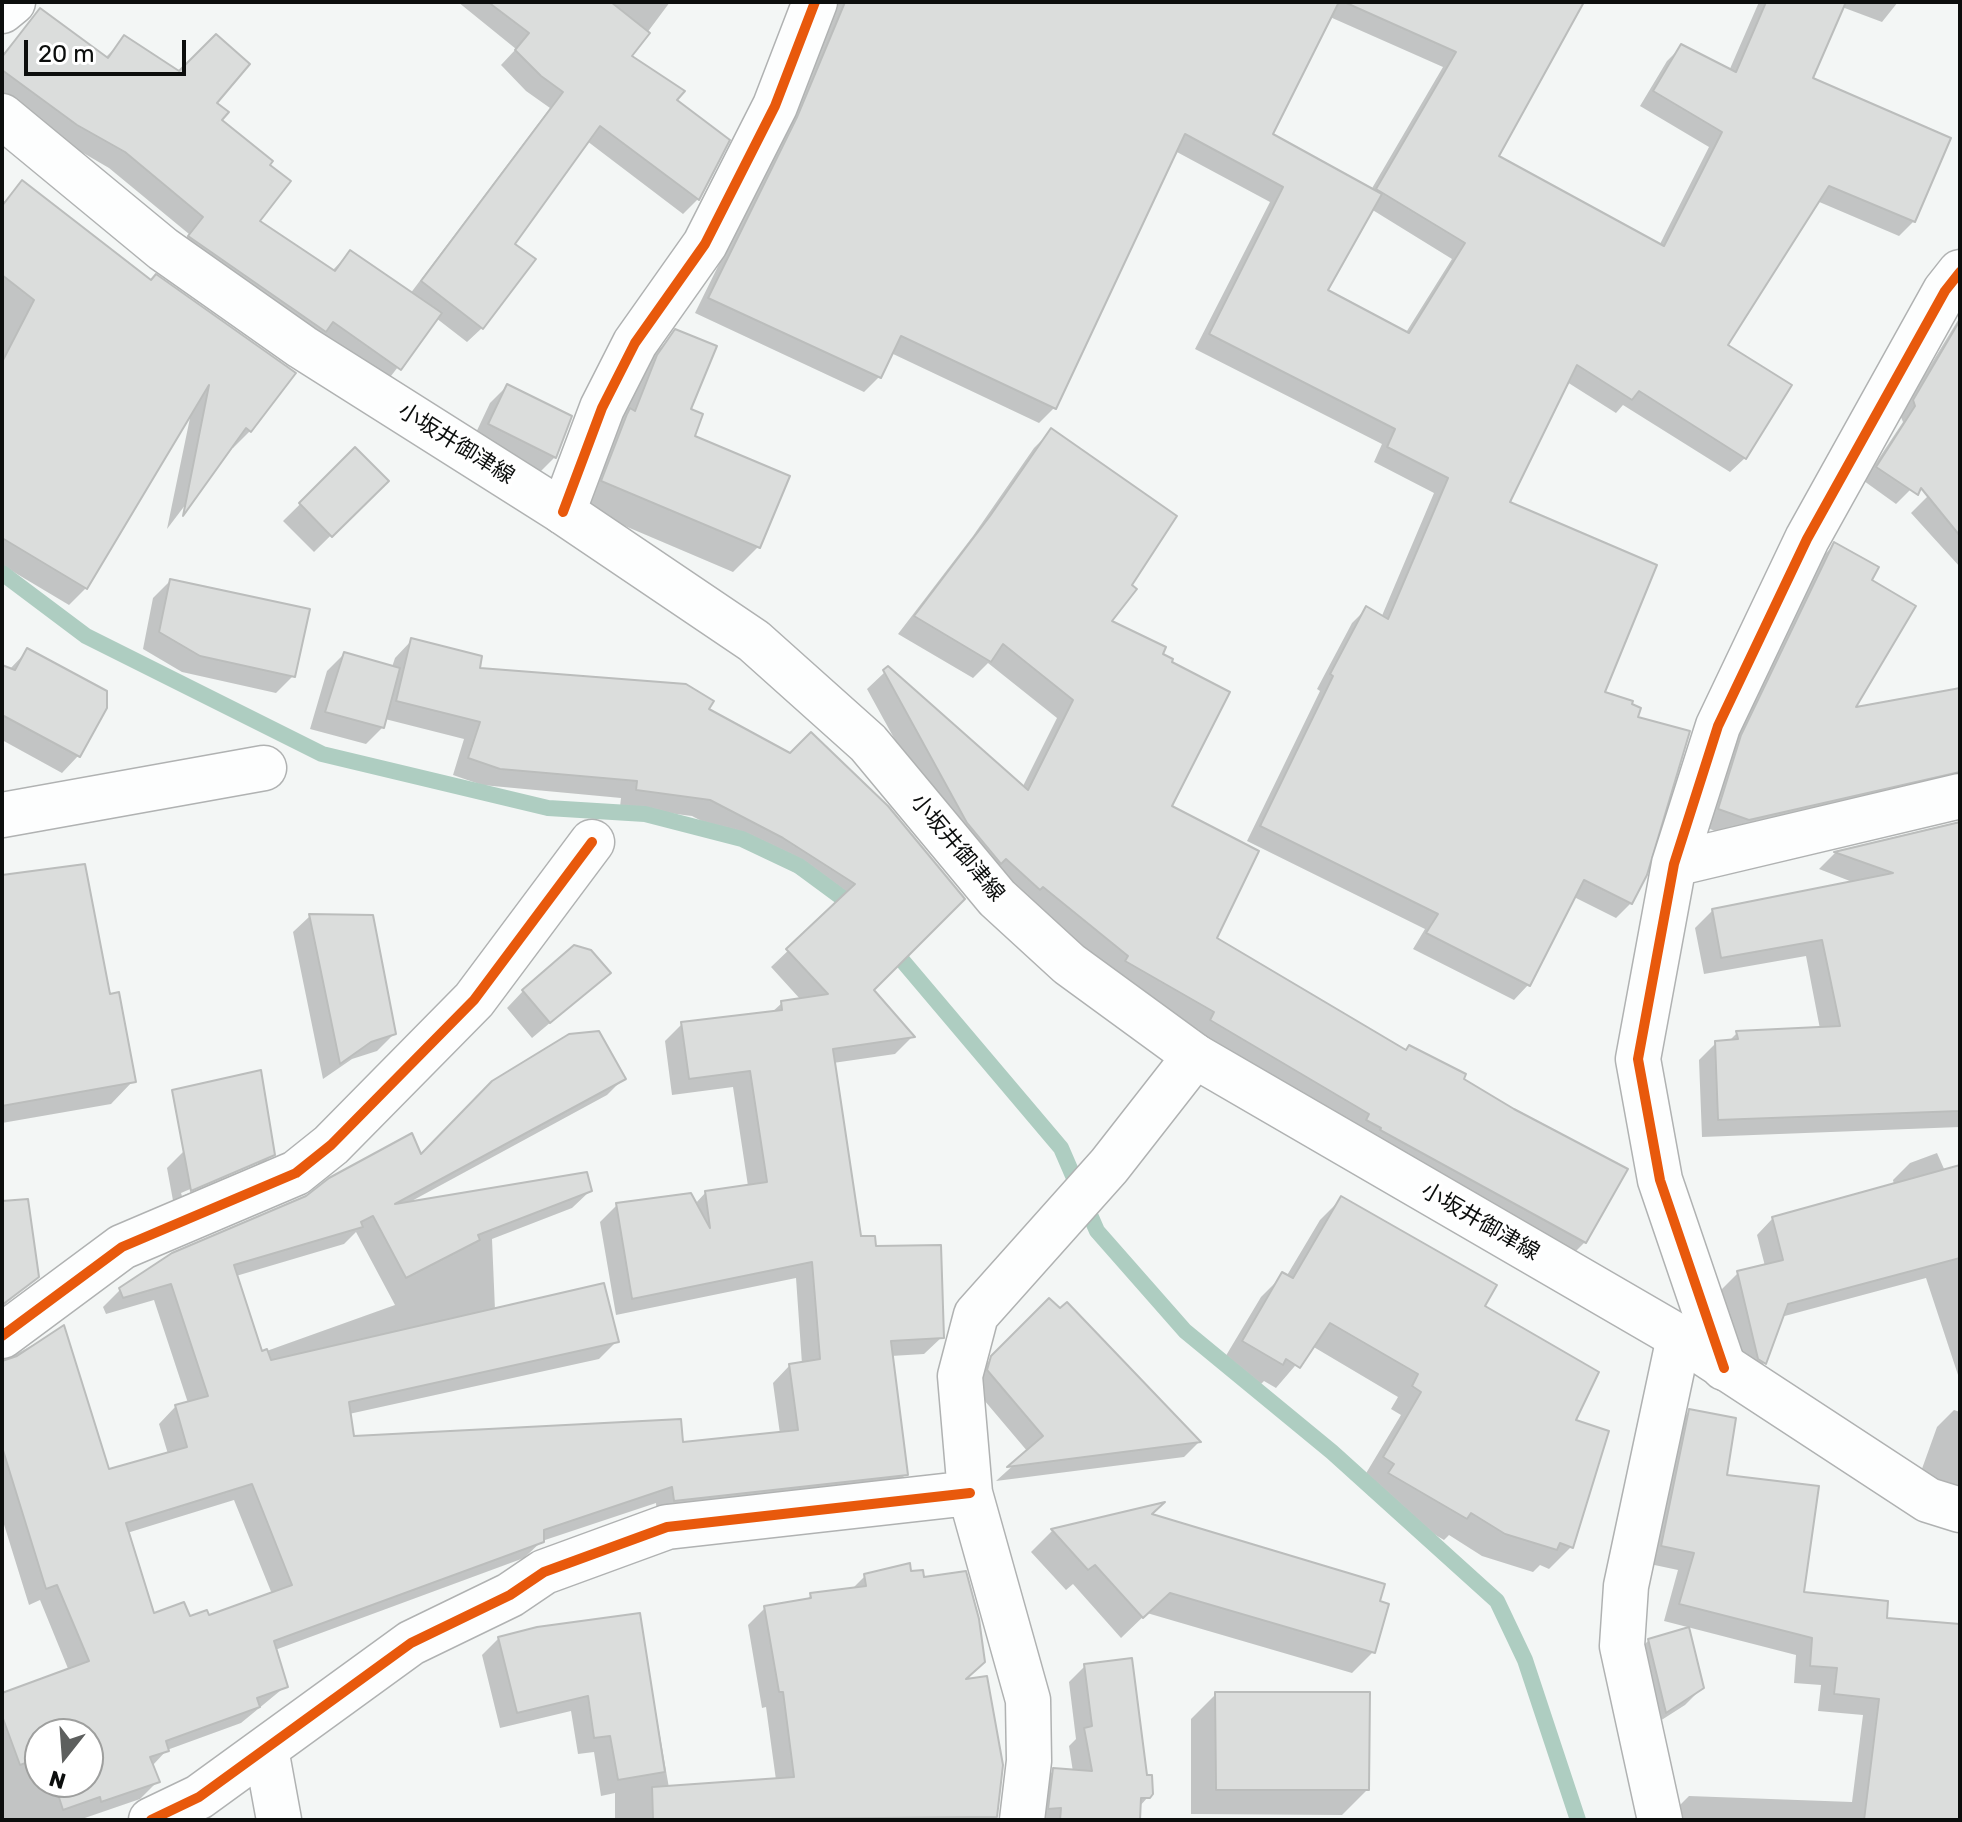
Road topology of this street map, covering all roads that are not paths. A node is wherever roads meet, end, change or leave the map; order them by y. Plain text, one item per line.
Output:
1 (13, 2) edge
2 (815, 2) edge
3 (2, 11) edge
4 (2, 116) edge
5 (1960, 272) edge
6 (563, 512) junction
7 (264, 768) dead end
8 (1960, 796) edge
9 (2, 815) edge
10 (592, 842) dead end
11 (1674, 864) junction
12 (1195, 1056) junction
13 (2, 1336) edge
14 (1679, 1337) junction
15 (1724, 1368) junction
16 (970, 1493) junction
17 (1960, 1510) edge
18 (266, 1749) junction
19 (151, 1820) edge
20 (279, 1820) edge
21 (1022, 1820) edge
22 (1660, 1820) edge

1 - 3 street
2 - 6 street
4 - 6 street, 小坂井御津線
5 - 11 street
6 - 12 street, 小坂井御津線
7 - 9 street
8 - 11 street
10 - 13 street
11 - 15 street
12 - 14 street, 小坂井御津線
12 - 16 street
14 - 15 street, 小坂井御津線
14 - 22 street
15 - 17 street, 小坂井御津線
16 - 18 street
16 - 21 street
18 - 19 street
18 - 20 street

